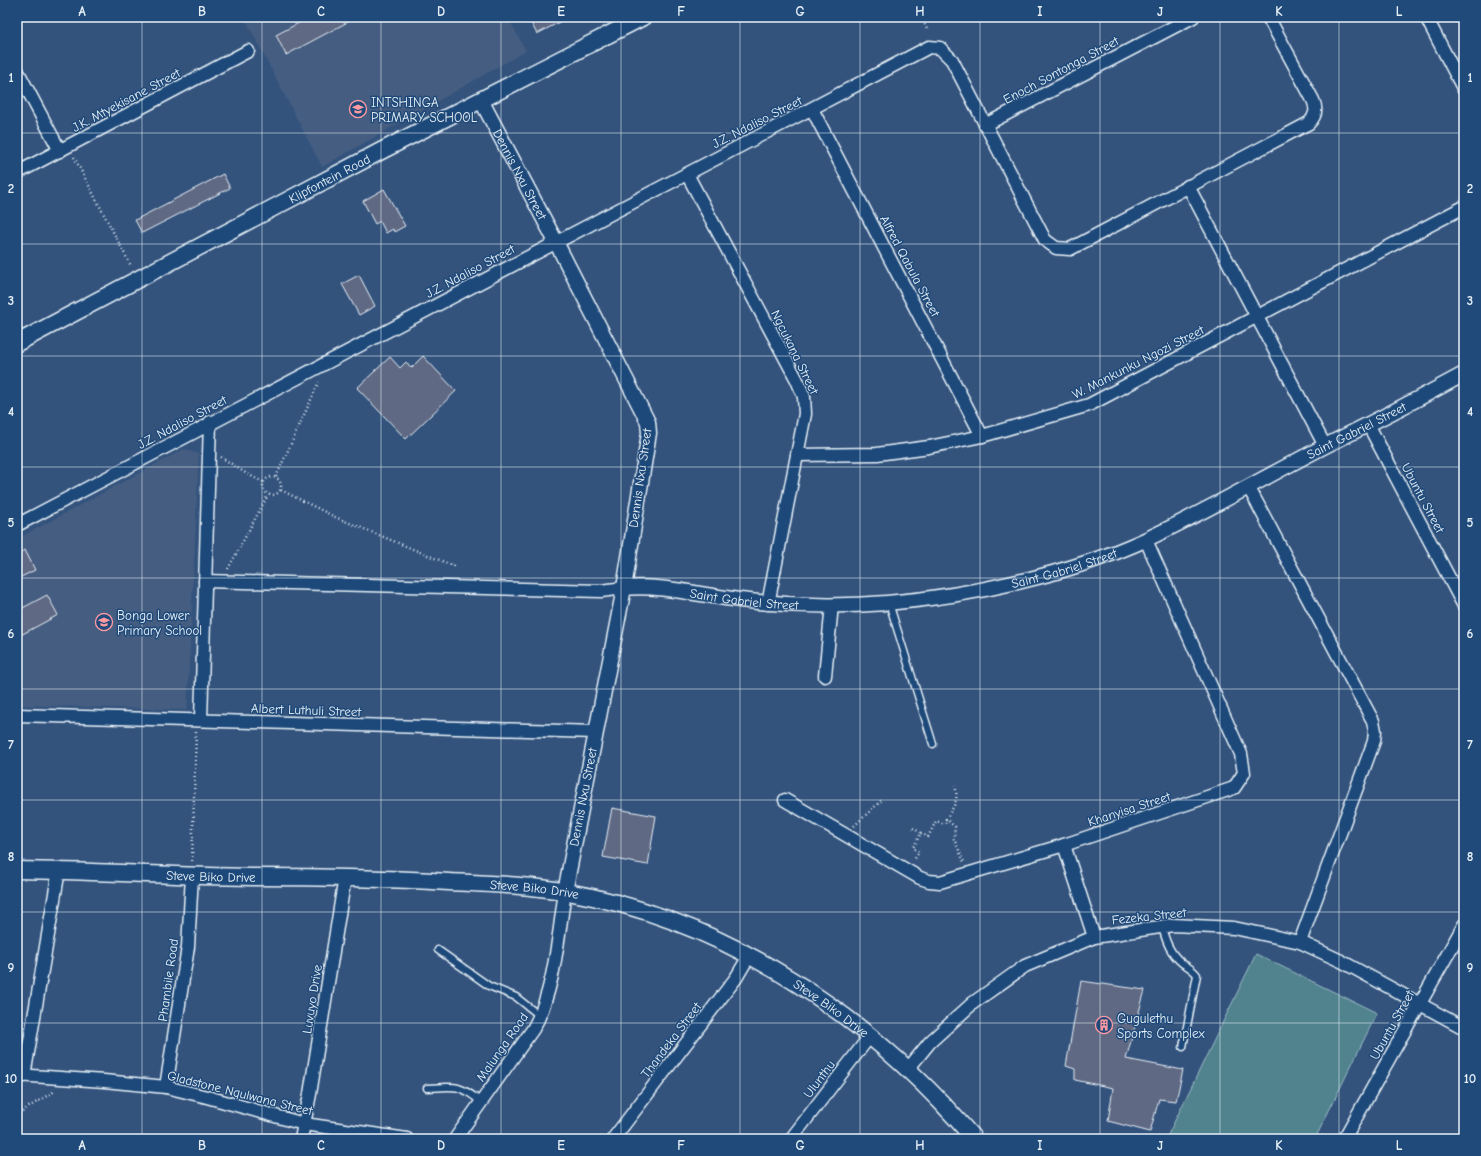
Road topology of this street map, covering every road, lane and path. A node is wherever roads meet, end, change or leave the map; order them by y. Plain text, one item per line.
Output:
1 (643, 17) edge
2 (922, 17) edge
3 (1193, 17) edge
4 (1268, 17) edge
5 (1426, 17) edge
6 (928, 31) dead end
7 (248, 51) dead end
8 (17, 70) edge
9 (1464, 90) edge
10 (481, 100) junction
11 (812, 110) junction
12 (985, 125) junction
13 (60, 151) junction
14 (73, 155) dead end
15 (17, 173) edge
16 (687, 174) junction
17 (1188, 186) junction
18 (1464, 207) edge
19 (556, 242) junction
20 (133, 270) dead end
21 (1256, 317) junction
22 (17, 343) edge
23 (1464, 374) edge
24 (317, 378) dead end
25 (210, 422) junction
26 (1369, 426) junction
27 (982, 436) junction
28 (1325, 446) junction
29 (218, 455) dead end
30 (797, 455) junction
31 (276, 477) junction
32 (263, 482) junction
33 (1249, 488) junction
34 (280, 490) junction
35 (268, 495) junction
36 (17, 525) edge
37 (1146, 540) junction
38 (454, 566) dead end
39 (226, 574) dead end
40 (205, 582) junction
41 (624, 588) junction
42 (889, 602) junction
43 (768, 604) junction
44 (832, 605) junction
45 (1464, 606) edge
46 (825, 676) dead end
47 (17, 715) edge
48 (198, 725) junction
49 (595, 732) junction
50 (933, 744) dead end
51 (955, 785) dead end
52 (883, 799) dead end
53 (785, 800) dead end
54 (946, 819) junction
55 (913, 828) dead end
56 (921, 833) junction
57 (847, 836) junction
58 (1064, 845) junction
59 (17, 870) edge
60 (59, 870) junction
61 (192, 870) junction
62 (907, 870) junction
63 (969, 874) junction
64 (345, 877) junction
65 (566, 892) junction
66 (1464, 925) edge
67 (1162, 927) junction
68 (1094, 937) junction
69 (1300, 942) junction
70 (438, 950) dead end
71 (749, 956) junction
72 (1420, 1005) junction
73 (540, 1016) junction
74 (1464, 1028) edge
75 (870, 1036) junction
76 (1183, 1047) dead end
77 (908, 1070) junction
78 (20, 1075) edge
79 (56, 1077) junction
80 (166, 1087) junction
81 (427, 1088) dead end
82 (481, 1102) junction
83 (17, 1118) edge
84 (304, 1124) junction
85 (301, 1139) edge
86 (407, 1139) edge
87 (455, 1139) edge
88 (614, 1139) edge
89 (791, 1139) edge
90 (974, 1139) edge
91 (1344, 1139) edge

1 - 10 main road, Klipfontein Road
2 - 6 path
3 - 12 street, Enoch Sontonga Street
4 - 17 street
5 - 9 street
7 - 13 street, J.K. Mtyekisane Street
8 - 13 street
10 - 19 street, Dennis Nxu Street
10 - 22 main road, Klipfontein Road
11 - 12 street, J.Z. Ndaliso Street
11 - 16 street, J.Z. Ndaliso Street
11 - 27 street, Alfred Qabula Street
12 - 17 street
13 - 15 street, J.K. Mtyekisane Street
14 - 20 path
16 - 19 street, J.Z. Ndaliso Street
16 - 30 street, Ngcukana Street
17 - 21 street
18 - 21 street, W. Mankunku Ngozi Street
19 - 25 street, J.Z. Ndaliso Street
19 - 41 street, Dennis Nxu Street
21 - 27 street, W. Mankunku Ngozi Street
21 - 28 street
23 - 26 street, Saint Gabriel Street
24 - 31 path
25 - 36 street, J.Z. Ndaliso Street
25 - 40 street
26 - 28 street, Saint Gabriel Street
26 - 45 street, Ubuntu Street
27 - 30 street, W. Mankunku Ngozi Street
28 - 33 street, Saint Gabriel Street
29 - 32 path
30 - 43 street, Ngcukana Street
31 - 32 path
31 - 34 path
32 - 35 path
33 - 37 street, Saint Gabriel Street
33 - 69 street
34 - 35 path
34 - 38 path
35 - 39 path
37 - 42 street, Saint Gabriel Street
37 - 58 street, Khanyisa Street
40 - 41 street
40 - 48 street
41 - 43 street, Saint Gabriel Street
41 - 49 street, Dennis Nxu Street
42 - 44 street, Saint Gabriel Street
42 - 50 lane
43 - 44 street, Saint Gabriel Street
44 - 46 street
47 - 48 street, Albert Luthuli Street
48 - 49 street, Albert Luthuli Street
48 - 61 path
49 - 65 street, Dennis Nxu Street
51 - 54 path
52 - 57 path
53 - 57 street, Khanyisa Street
54 - 56 path
54 - 63 path
55 - 56 path
56 - 62 path
57 - 62 street, Khanyisa Street
58 - 63 street, Khanyisa Street
58 - 68 street
59 - 60 main road, Steve Biko Drive
60 - 61 main road, Steve Biko Drive
60 - 78 street
61 - 64 main road, Steve Biko Drive
61 - 80 street, Phambile Road
62 - 63 street, Khanyisa Street
64 - 65 main road, Steve Biko Drive
64 - 84 street, Luvuyo Drive
65 - 71 main road, Steve Biko Drive
65 - 73 street, Malunga Road
66 - 72 street, Ubuntu Street
67 - 68 street, Fezeka Street
67 - 69 street, Fezeka Street
67 - 76 lane
68 - 77 street, Fezeka Street
69 - 72 street, Fezeka Street
70 - 73 lane
71 - 75 main road, Steve Biko Drive
71 - 88 street, Thandeka Street
72 - 74 street, Fezeka Street
72 - 91 street, Ubuntu Street
73 - 82 street, Malunga Road
75 - 77 main road, Steve Biko Drive
75 - 89 street, Ulunthu
77 - 90 main road, Steve Biko Drive
78 - 79 street, Gladstone Nqulwana Street
79 - 80 street, Gladstone Nqulwana Street
79 - 83 path
80 - 84 street, Gladstone Nqulwana Street
81 - 82 lane
82 - 87 street, Malunga Road
84 - 85 street, Luvuyo Drive
84 - 86 street, Gladstone Nqulwana Street

